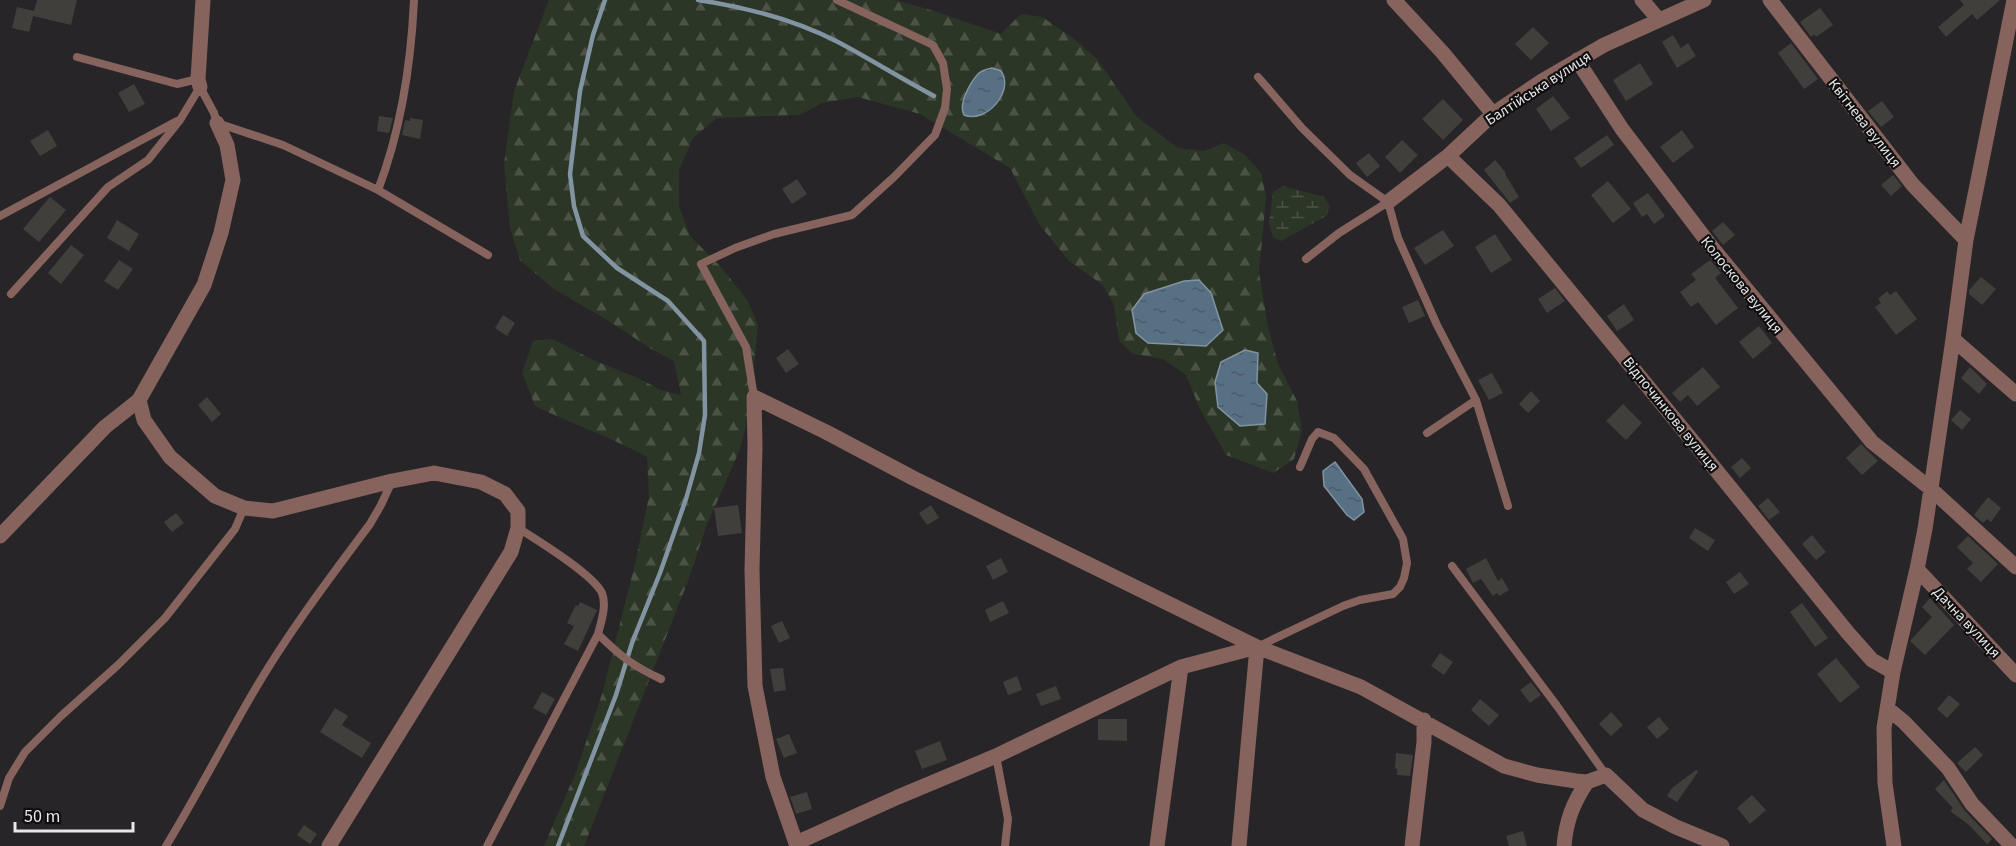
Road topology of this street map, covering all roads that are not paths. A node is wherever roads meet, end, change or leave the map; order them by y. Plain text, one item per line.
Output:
1 (203, 0) edge
2 (414, 0) edge
3 (837, 0) edge
4 (1394, 0) edge
5 (1642, 0) edge
6 (1704, 0) edge
7 (1770, 0) edge
8 (2014, 0) edge
9 (1659, 20) junction
10 (77, 57) dead end
11 (1577, 60) junction
12 (1258, 77) dead end
13 (199, 83) junction
14 (1493, 114) junction
15 (180, 120) junction
16 (217, 123) junction
17 (1448, 156) junction
18 (378, 190) junction
19 (1388, 202) junction
20 (0, 216) edge
21 (1966, 240) junction
22 (488, 255) dead end
23 (1306, 259) dead end
24 (11, 294) dead end
25 (1953, 339) junction
26 (2016, 394) edge
27 (754, 397) junction
28 (139, 400) junction
29 (1476, 400) junction
30 (1427, 433) dead end
31 (1300, 468) dead end
32 (392, 480) junction
33 (1931, 489) junction
34 (1508, 506) dead end
35 (244, 508) junction
36 (518, 528) junction
37 (0, 536) edge
38 (1452, 566) dead end
39 (2016, 567) edge
40 (1917, 569) junction
41 (598, 634) junction
42 (1257, 647) junction
43 (1181, 667) junction
44 (1893, 672) junction
45 (2016, 675) edge
46 (661, 679) dead end
47 (1887, 708) junction
48 (1424, 720) junction
49 (996, 756) junction
50 (1605, 775) junction
51 (1587, 782) junction
52 (0, 806) edge
53 (794, 845) edge
54 (166, 846) edge
55 (329, 846) edge
56 (487, 846) edge
57 (1005, 846) edge
58 (1157, 846) edge
59 (1239, 846) edge
60 (1412, 846) edge
61 (1564, 846) edge
62 (1722, 846) edge
63 (1894, 846) edge
64 (2012, 846) edge

1 - 13 street
2 - 18 lane
3 - 27 lane
4 - 14 street
5 - 9 street
6 - 9 street, Балтійська вулиця
7 - 21 street, Квітнева вулиця
8 - 21 street
9 - 11 street, Балтійська вулиця
10 - 13 lane
11 - 14 street, Балтійська вулиця
11 - 33 street, Колоскова вулиця
12 - 19 lane
13 - 15 lane
13 - 16 lane
14 - 17 street, Балтійська вулиця
15 - 20 lane
15 - 24 lane
16 - 18 lane
16 - 28 street
17 - 19 street, Балтійська вулиця
17 - 44 street, Відпочинкова вулиця
18 - 22 lane
19 - 23 lane
19 - 29 lane
21 - 25 street
25 - 26 street
25 - 33 street
27 - 42 street
27 - 53 street
28 - 35 street
28 - 37 street
29 - 30 lane
29 - 34 lane
31 - 42 lane
32 - 35 street
32 - 36 street
32 - 54 lane
33 - 39 street, Колоскова вулиця
33 - 40 street
35 - 52 lane
36 - 41 lane
36 - 55 street
38 - 50 lane
40 - 44 street
40 - 45 street, Дачна вулиця
41 - 46 lane
41 - 56 lane
42 - 43 street
42 - 48 street
42 - 59 street
43 - 49 street
43 - 58 street
44 - 47 street
47 - 63 street
47 - 64 street
48 - 51 street
48 - 60 street
49 - 53 street
49 - 57 lane
50 - 51 street
50 - 62 street
51 - 61 street

